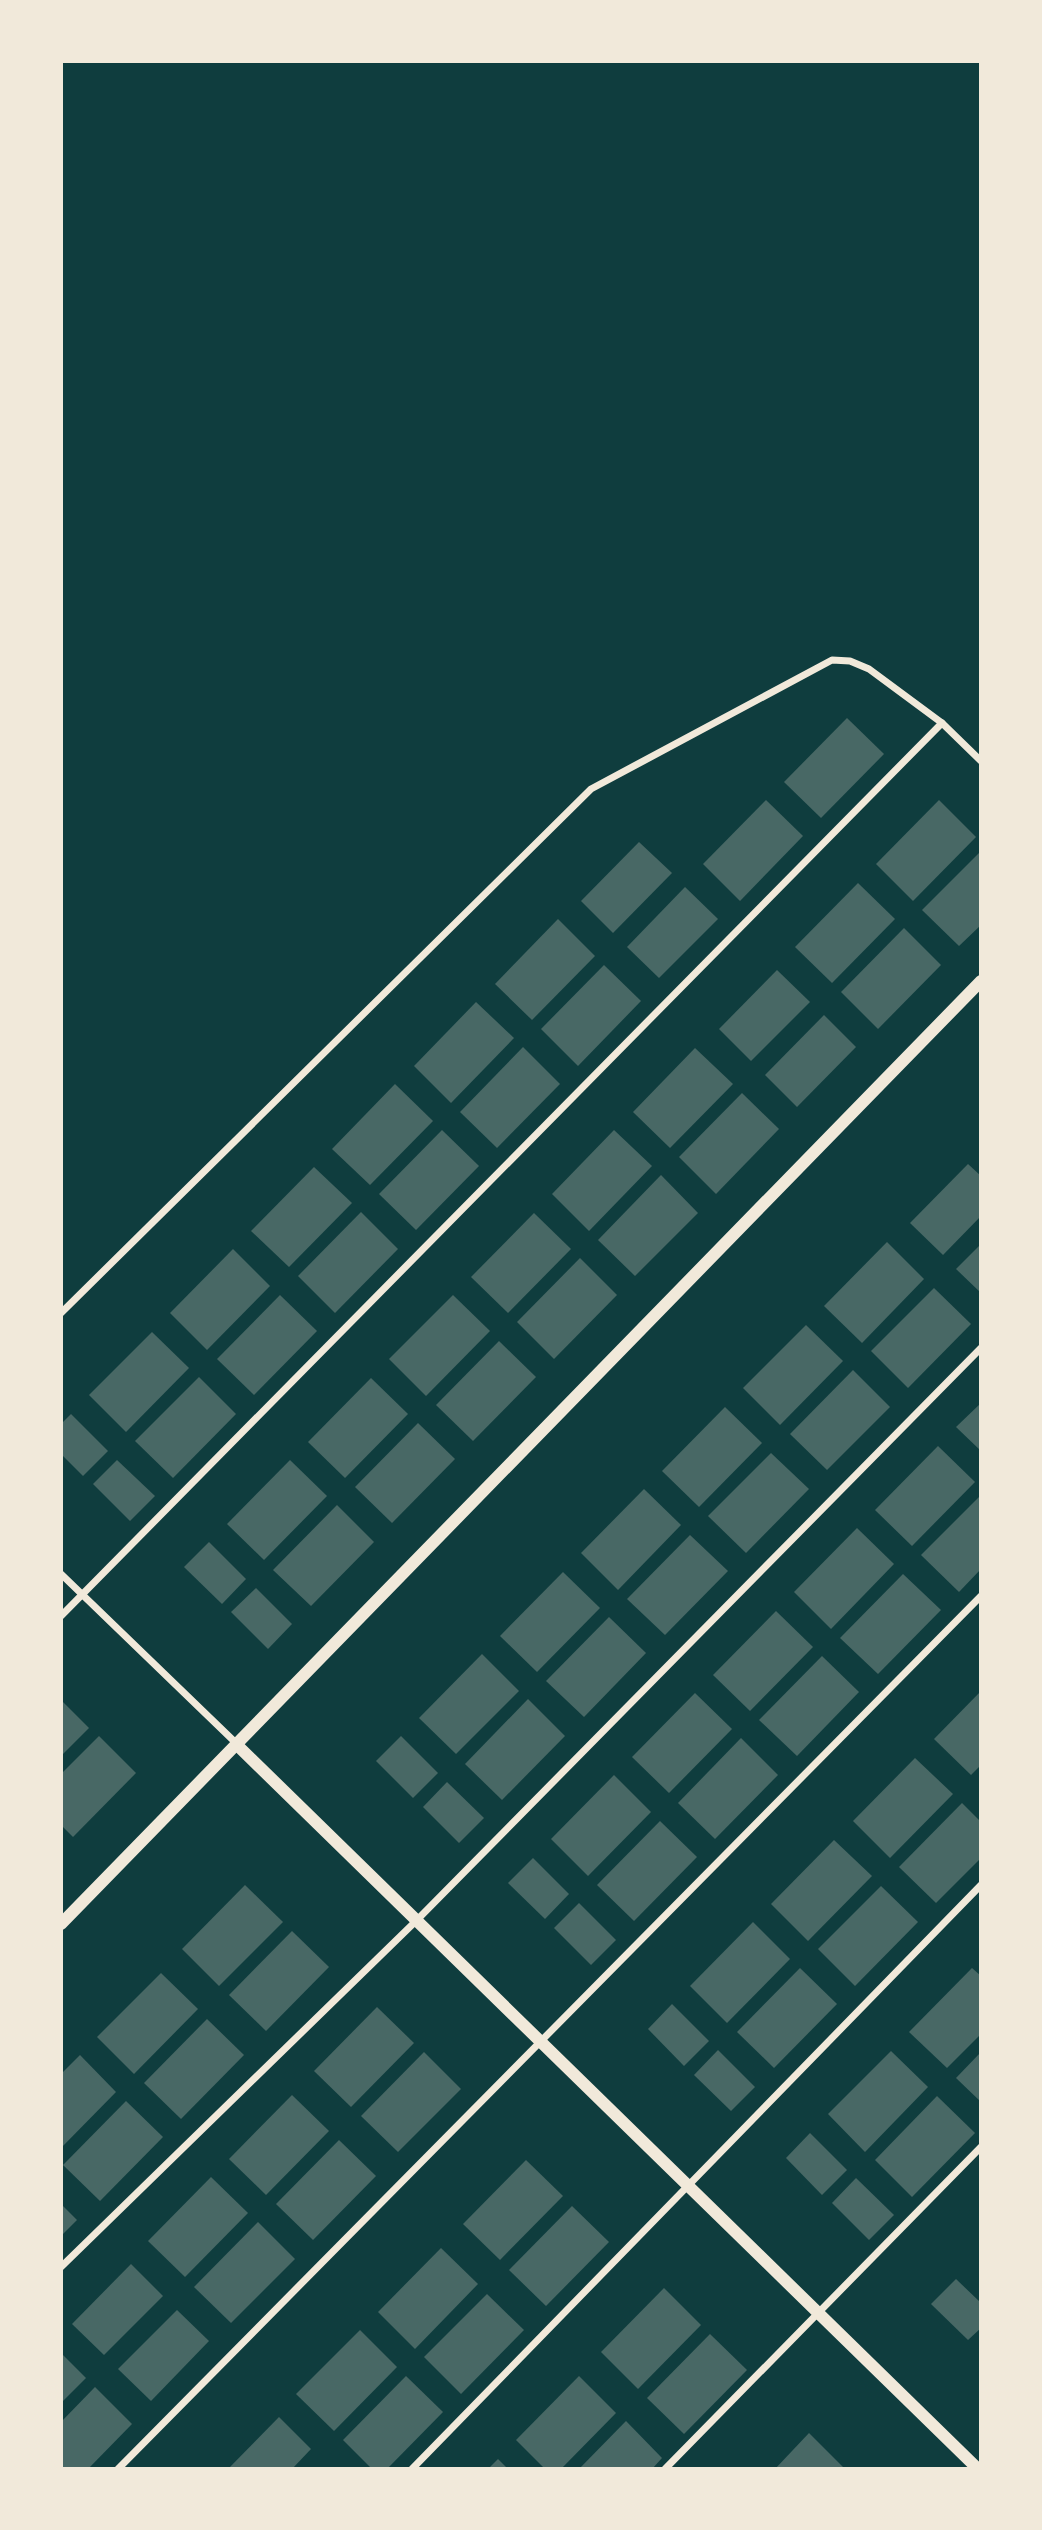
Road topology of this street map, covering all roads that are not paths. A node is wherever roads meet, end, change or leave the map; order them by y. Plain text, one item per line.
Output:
1 (942, 723) junction
2 (981, 761) edge
3 (981, 981) edge
4 (61, 1313) edge
5 (981, 1348) edge
6 (61, 1574) edge
7 (82, 1595) junction
8 (981, 1596) edge
9 (61, 1616) edge
10 (237, 1745) junction
11 (981, 1885) edge
12 (417, 1920) junction
13 (61, 1924) edge
14 (541, 2041) junction
15 (981, 2147) edge
16 (688, 2186) junction
17 (61, 2267) edge
18 (818, 2312) junction
19 (978, 2467) edge
20 (118, 2469) edge
21 (412, 2469) edge
22 (665, 2469) edge

1 - 2 street
1 - 4 street
1 - 7 street
3 - 10 street
5 - 12 street
6 - 7 street
7 - 9 street
7 - 10 street
8 - 14 street
10 - 12 street
10 - 13 street
11 - 16 street
12 - 14 street
12 - 17 street
14 - 16 street
14 - 20 street
15 - 18 street
16 - 18 street
16 - 21 street
18 - 19 street
18 - 22 street

